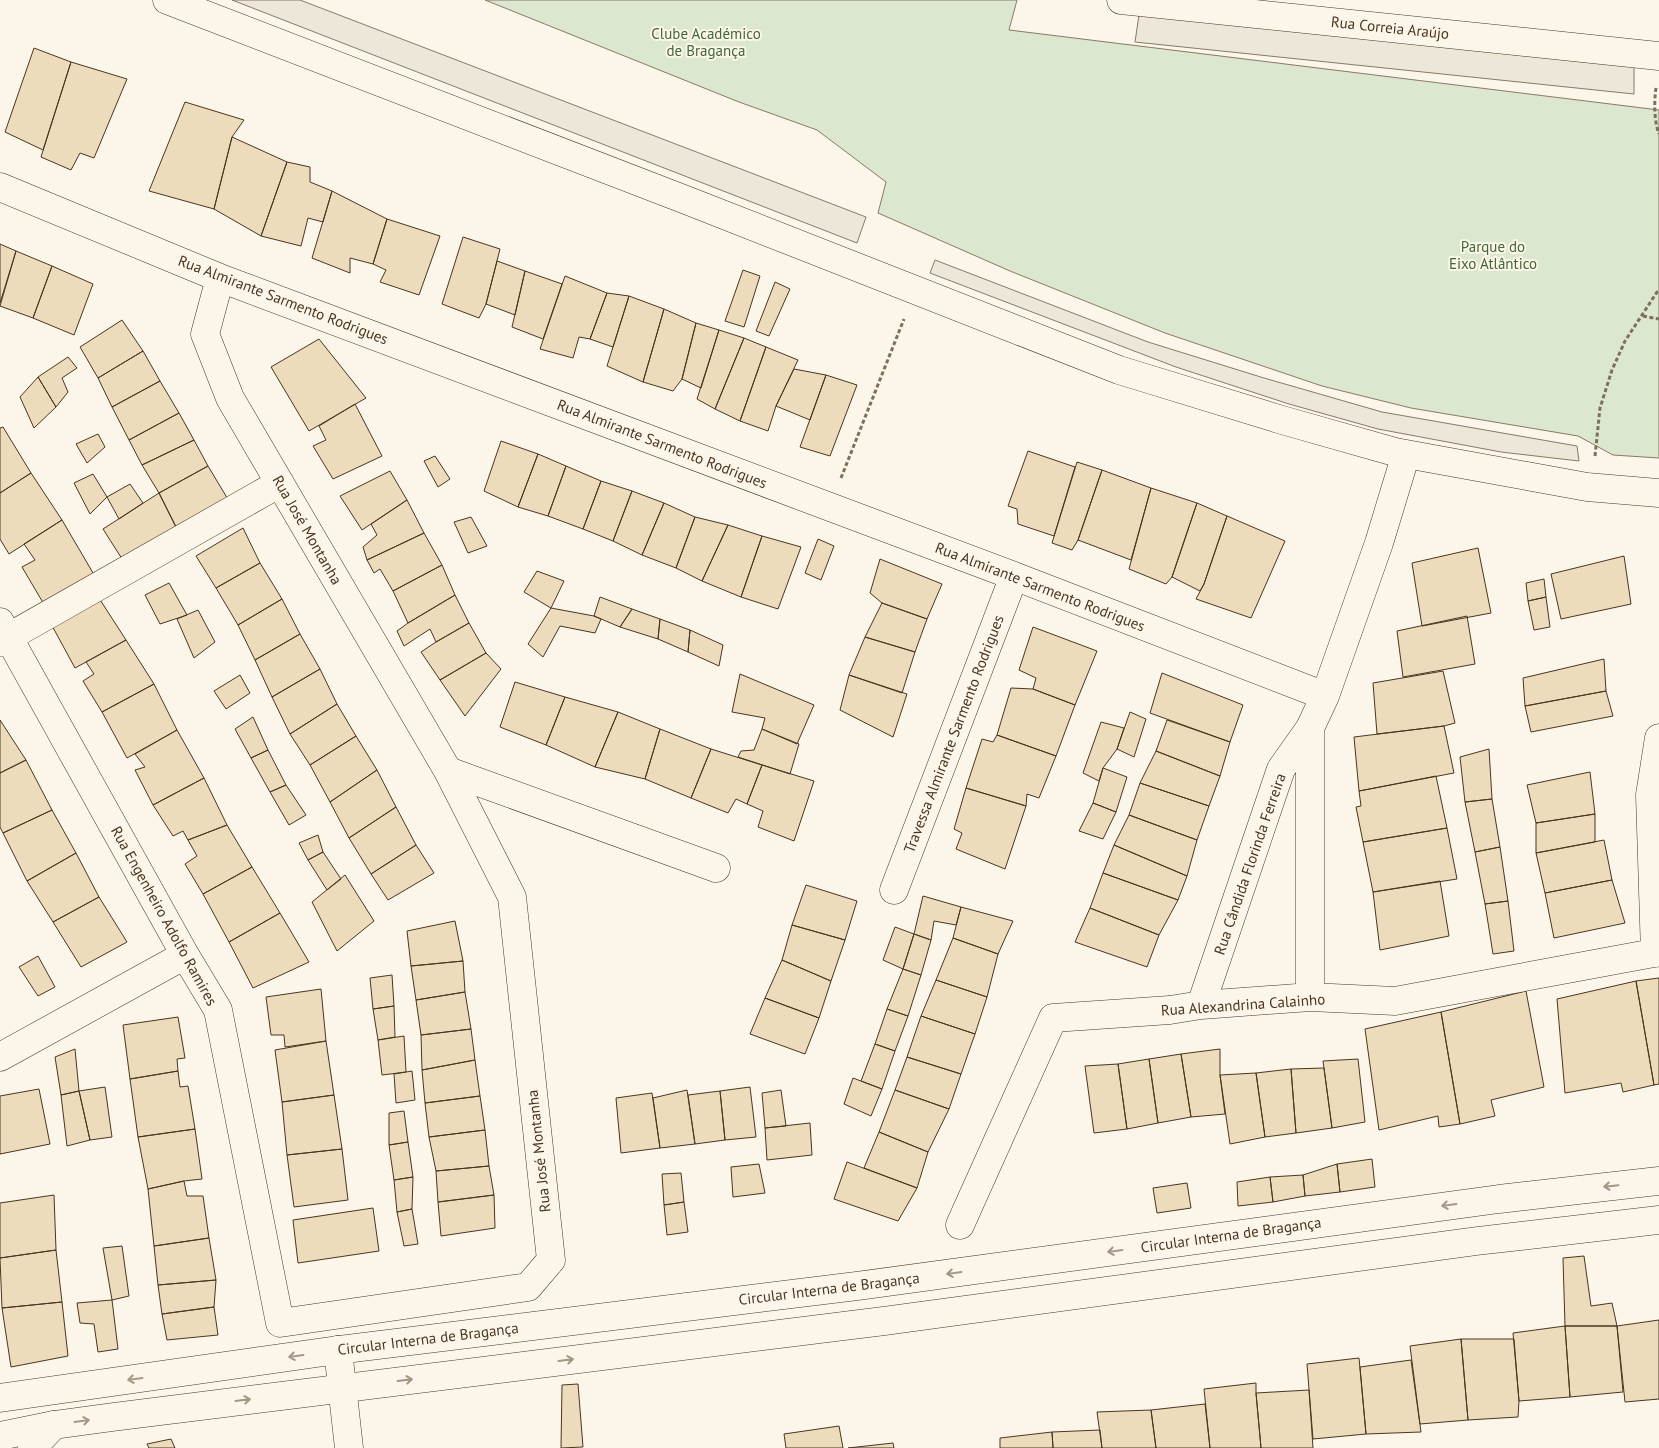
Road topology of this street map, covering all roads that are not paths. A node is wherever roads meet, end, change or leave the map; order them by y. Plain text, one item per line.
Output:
1 (167, 0) edge
2 (1120, 0) edge
3 (1658, 67) edge
4 (0, 187) edge
5 (220, 278) junction
6 (1406, 454) junction
7 (280, 483) junction
8 (1659, 493) edge
9 (1014, 576) junction
10 (3, 634) edge
11 (1325, 696) junction
12 (1310, 728) junction
13 (1659, 741) edge
14 (448, 771) junction
15 (716, 868) dead end
16 (894, 890) dead end
17 (1657, 952) edge
18 (185, 955) junction
19 (1310, 997) junction
20 (1201, 1005) junction
21 (0, 1057) edge
22 (1659, 1181) edge
23 (1659, 1220) edge
24 (960, 1225) dead end
25 (280, 1323) joint
26 (338, 1350) junction
27 (342, 1387) junction
28 (0, 1398) edge
29 (54, 1425) junction
30 (0, 1436) edge
31 (32, 1448) edge
32 (349, 1448) edge

1 - 6 street
2 - 3 street, Rua Correia Araújo
4 - 5 street, Rua Almirante Sarmento Rodrigues
5 - 7 street, Rua José Montanha
5 - 9 street, Rua Almirante Sarmento Rodrigues
6 - 8 street
6 - 11 street, Rua Cândida Florinda Ferreira
7 - 10 street
7 - 14 street, Rua José Montanha
9 - 11 street, Rua Almirante Sarmento Rodrigues
9 - 16 street, Travessa Almirante Sarmento Rodrigues
10 - 18 street, Rua Engenheiro Adolfo Ramires
11 - 12 street, Rua Cândida Florinda Ferreira
12 - 19 street, Rua Cândida Florinda Ferreira
12 - 20 street, Rua Cândida Florinda Ferreira
13 - 17 street
14 - 15 street
14 - 25 street, Rua José Montanha
17 - 19 street, Rua Alexandrina Calainho
18 - 21 street
18 - 25 street, Rua Engenheiro Adolfo Ramires
19 - 20 street, Rua Alexandrina Calainho
20 - 24 street, Rua Alexandrina Calainho
22 -> 26 street, Circular Interna de Bragança
27 -> 23 street
26 - 27 street
26 -> 28 street, Circular Interna de Bragança
29 -> 27 street
27 - 32 street
29 - 30 street
29 - 31 street

